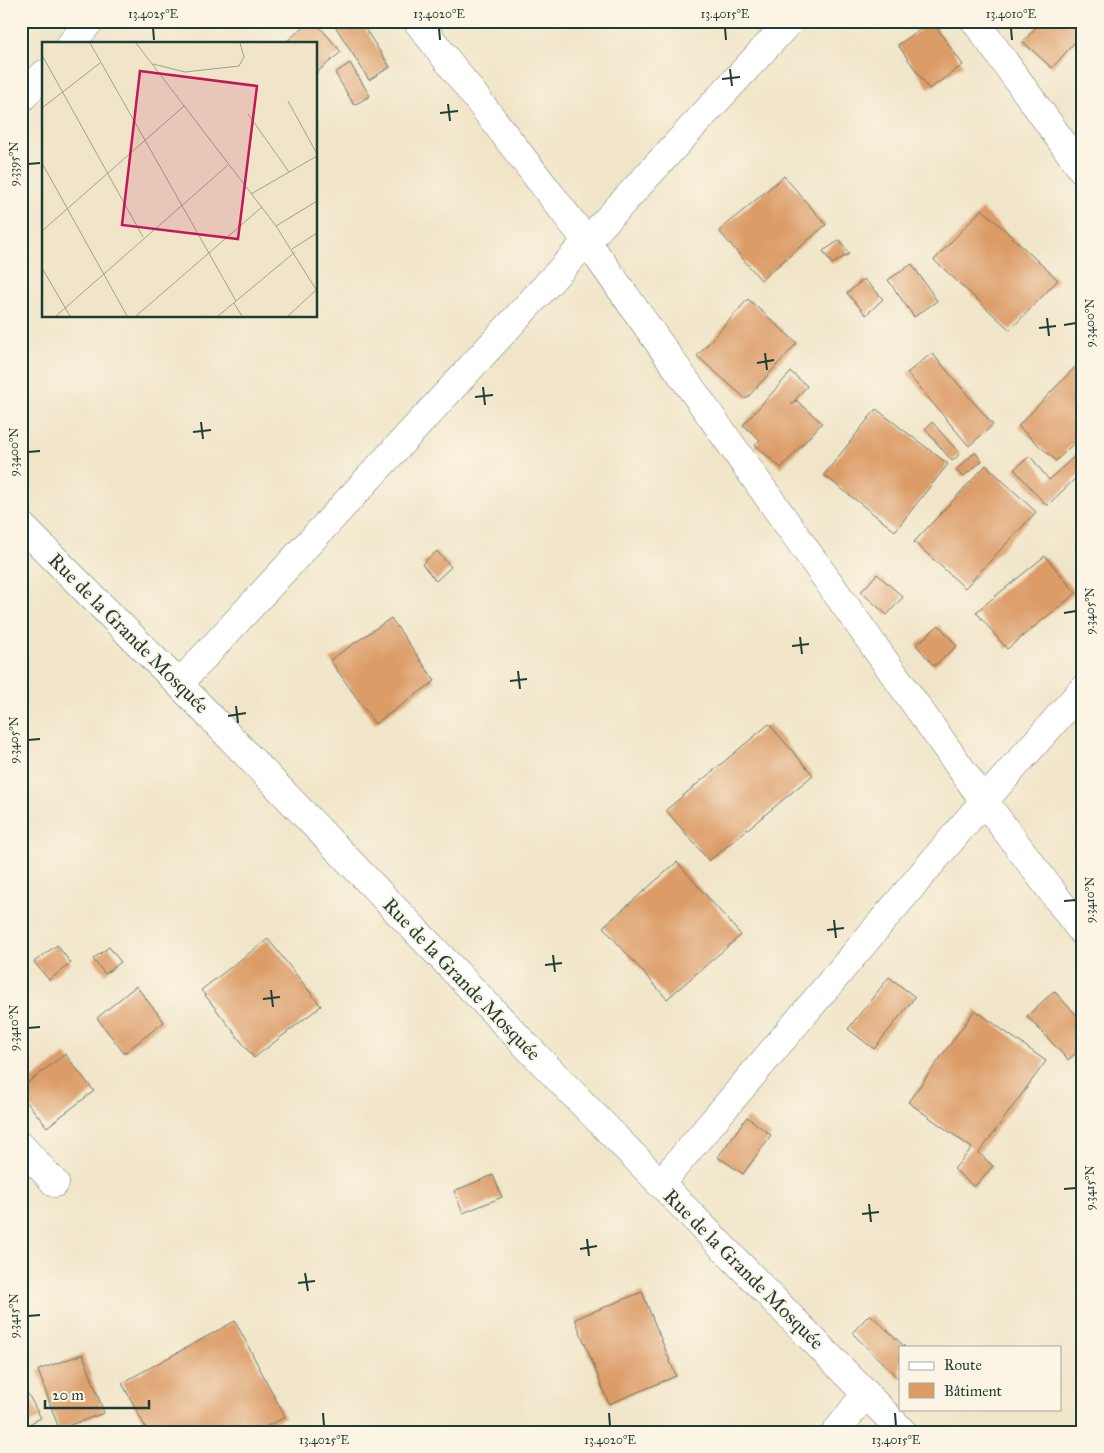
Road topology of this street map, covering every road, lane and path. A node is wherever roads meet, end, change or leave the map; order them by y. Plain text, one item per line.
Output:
1 (90, 21) edge
2 (417, 21) edge
3 (790, 21) edge
4 (975, 21) edge
5 (72, 42) edge
6 (42, 76) edge
7 (21, 99) edge
8 (1083, 171) edge
9 (588, 243) junction
10 (21, 525) edge
11 (179, 684) junction
12 (1083, 689) edge
13 (984, 801) junction
14 (1083, 933) edge
15 (21, 1146) edge
16 (55, 1183) dead end
17 (660, 1184) junction
18 (866, 1393) junction
19 (836, 1432) edge
20 (904, 1432) edge

1 - 5 street
2 - 9 street
3 - 9 street
4 - 8 street
6 - 7 street
9 - 11 street
9 - 13 street
10 - 11 street, Rue de la Grande Mosquée
11 - 17 street, Rue de la Grande Mosquée
12 - 13 street
13 - 14 street
13 - 17 street
15 - 16 street
17 - 18 street, Rue de la Grande Mosquée
18 - 19 street
18 - 20 street, Rue de la Grande Mosquée

